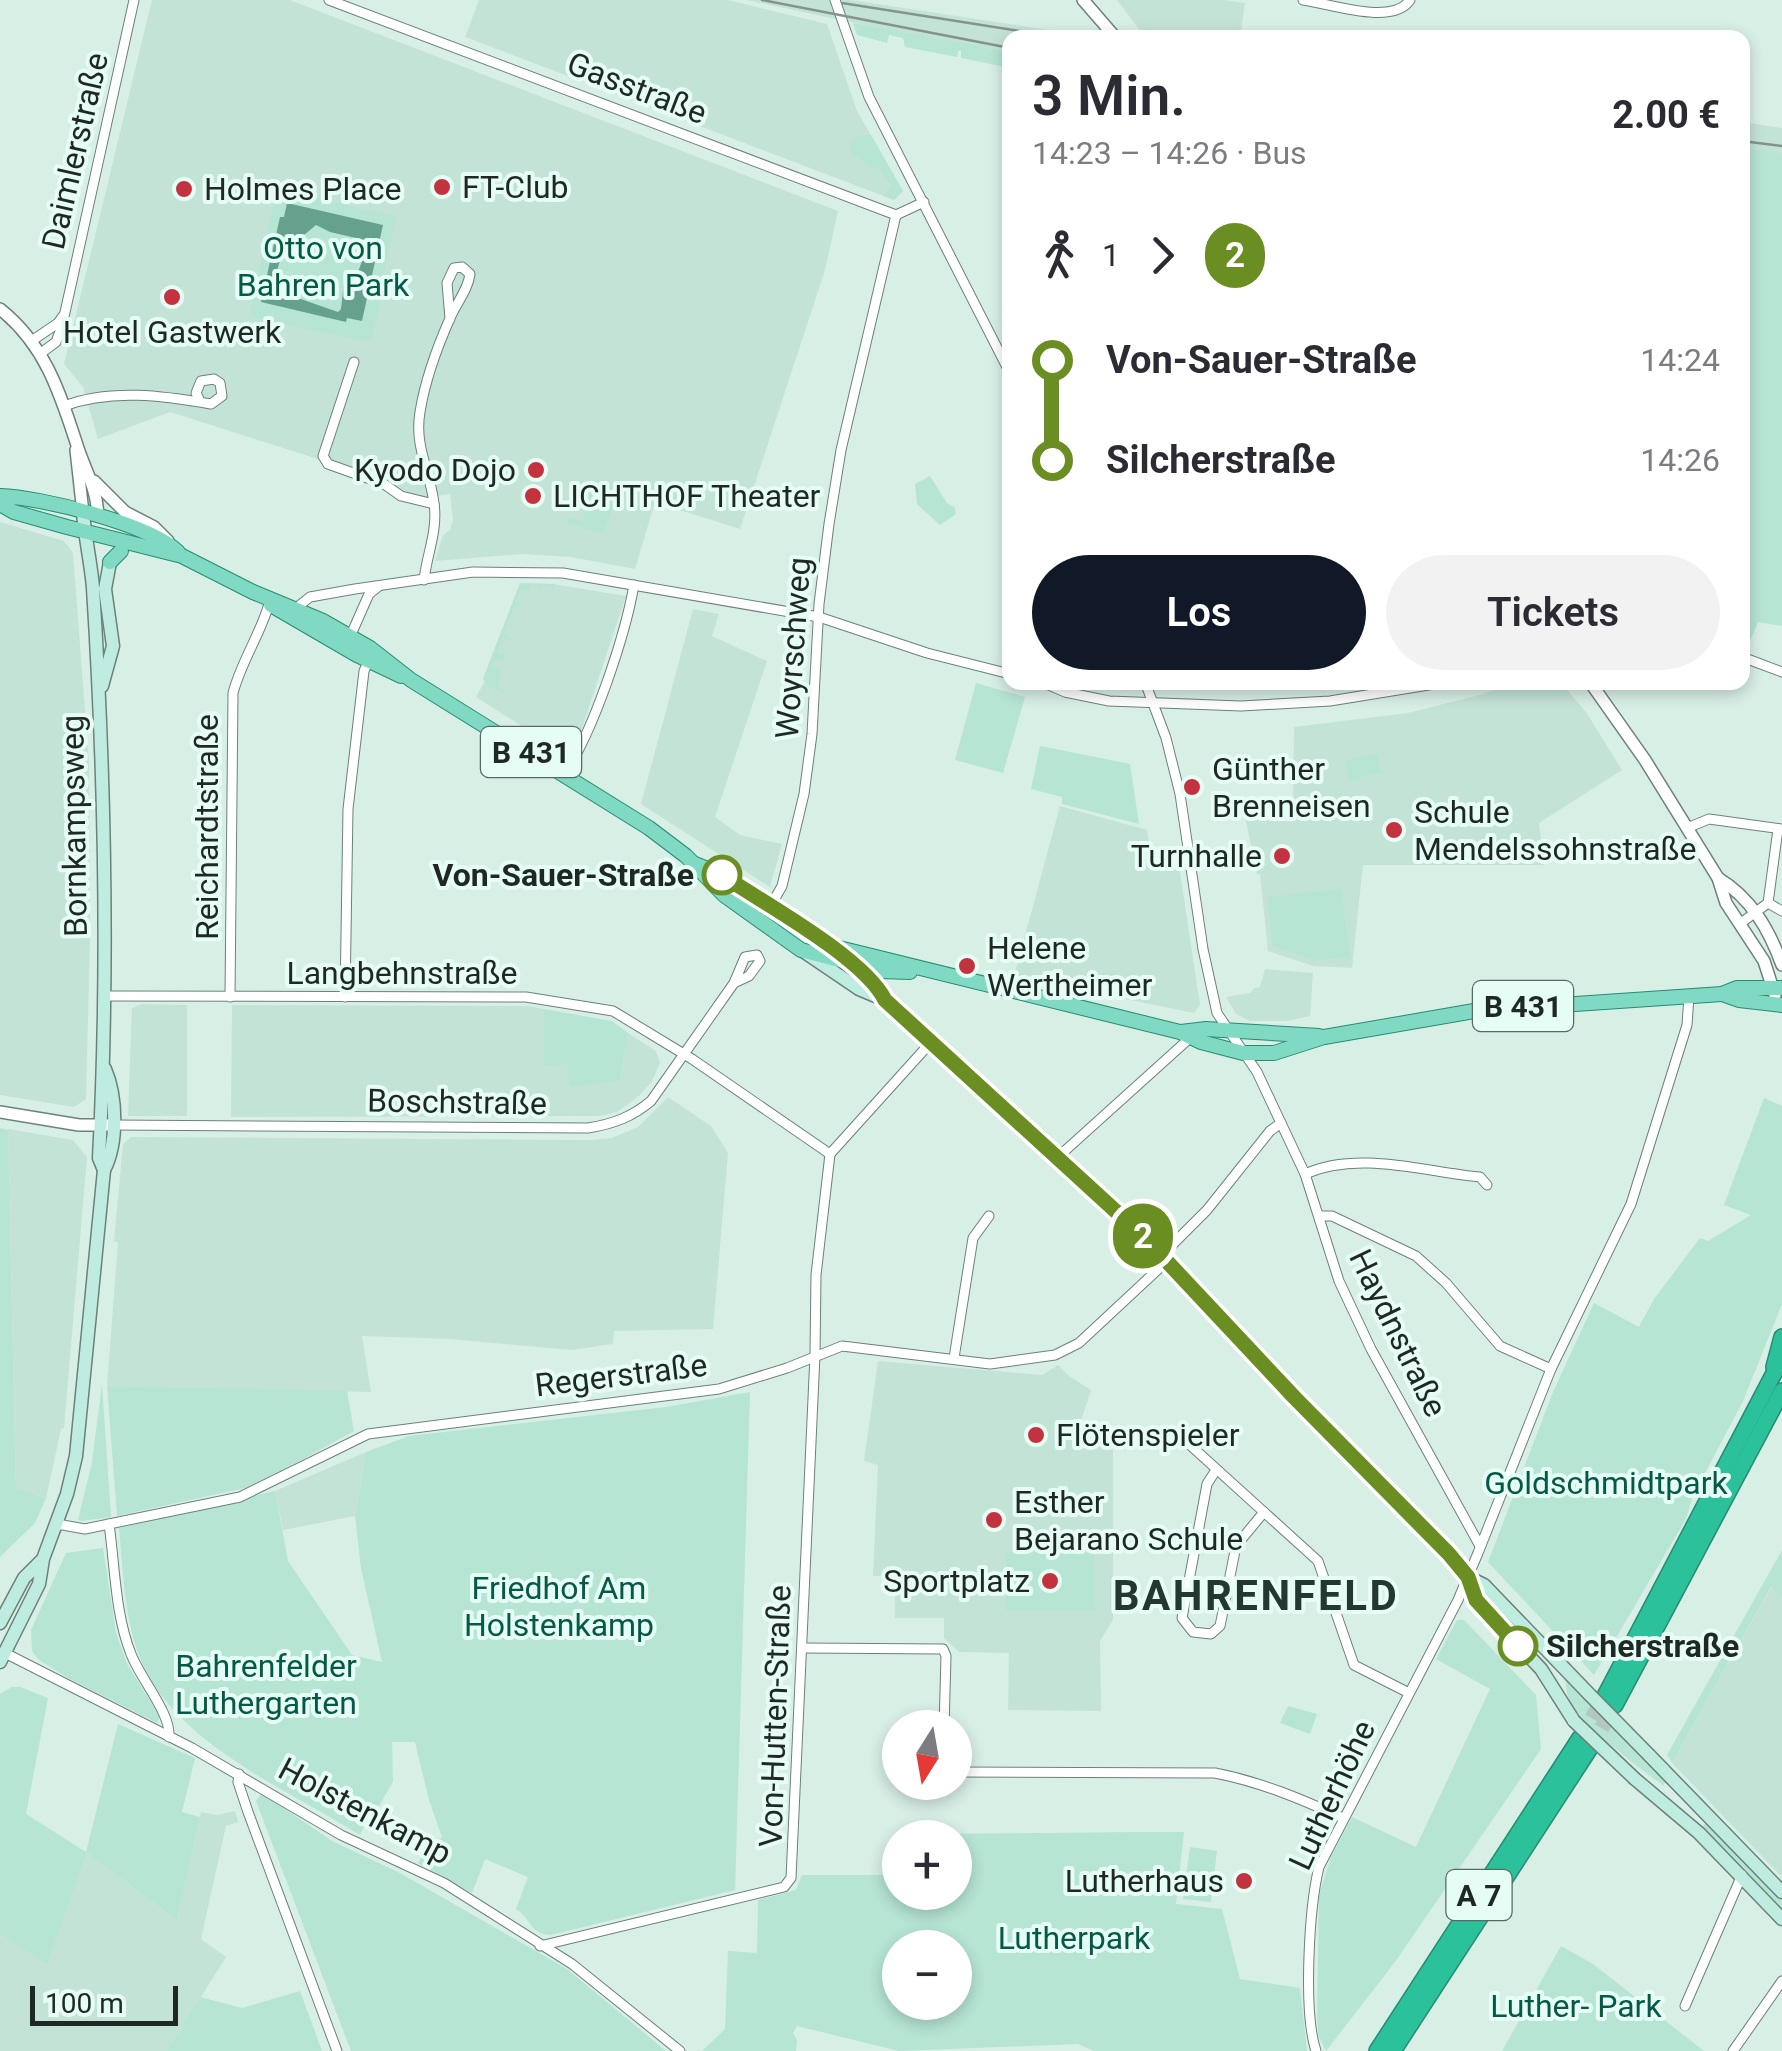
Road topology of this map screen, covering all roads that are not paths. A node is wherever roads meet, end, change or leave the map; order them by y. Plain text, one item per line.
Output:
1 (134, 0) edge
2 (329, 0) edge
3 (835, 0) edge
4 (1083, 0) edge
5 (1303, 0) edge
6 (1410, 0) edge
7 (1109, 30) edge
8 (924, 202) junction
9 (896, 215) junction
10 (0, 309) edge
11 (64, 313) junction
12 (450, 319) junction
13 (33, 340) junction
14 (41, 353) junction
15 (1002, 356) edge
16 (354, 362) dead end
17 (199, 399) dead end
18 (64, 406) junction
19 (76, 446) junction
20 (93, 480) junction
21 (0, 496) edge
22 (0, 504) edge
23 (434, 504) junction
24 (90, 514) junction
25 (90, 533) junction
26 (178, 552) junction
27 (122, 553) junction
28 (424, 580) junction
29 (634, 585) junction
30 (381, 586) junction
31 (253, 592) junction
32 (269, 604) junction
33 (298, 609) junction
34 (107, 615) junction
35 (818, 616) junction
36 (304, 626) junction
37 (352, 636) junction
38 (332, 641) junction
39 (97, 657) junction
40 (1750, 660) edge
41 (368, 662) junction
42 (1002, 672) edge
43 (1782, 672) edge
44 (411, 680) junction
45 (1060, 690) edge
46 (1148, 690) edge
47 (1405, 690) edge
48 (1595, 690) edge
49 (99, 701) junction
50 (1152, 702) junction
51 (565, 773) junction
52 (1687, 828) junction
53 (1780, 829) edge
54 (695, 864) junction
55 (1718, 878) junction
56 (1768, 904) junction
57 (770, 907) junction
58 (1782, 911) edge
59 (1756, 912) junction
60 (1741, 923) junction
61 (835, 947) junction
62 (801, 950) junction
63 (853, 965) junction
64 (1782, 965) edge
65 (931, 972) junction
66 (734, 983) dead end
67 (104, 996) junction
68 (1689, 996) junction
69 (1779, 996) edge
70 (230, 997) junction
71 (344, 997) junction
72 (885, 1000) junction
73 (1227, 1032) junction
74 (1273, 1035) junction
75 (1324, 1036) junction
76 (1190, 1037) junction
77 (932, 1041) junction
78 (1242, 1053) junction
79 (685, 1056) junction
80 (0, 1112) edge
81 (1281, 1123) junction
82 (107, 1125) junction
83 (830, 1154) junction
84 (1058, 1157) junction
85 (1305, 1174) junction
86 (1488, 1186) dead end
87 (989, 1216) dead end
88 (1320, 1216) junction
89 (1164, 1258) junction
90 (1782, 1337) edge
91 (815, 1354) junction
92 (954, 1358) junction
93 (1782, 1358) edge
94 (1550, 1369) junction
95 (1776, 1386) edge
96 (1180, 1435) dead end
97 (1216, 1470) junction
98 (1264, 1512) junction
99 (57, 1524) junction
100 (109, 1524) junction
101 (1480, 1546) junction
102 (42, 1559) junction
103 (1468, 1577) junction
104 (0, 1623) edge
105 (803, 1648) junction
106 (1, 1654) edge
107 (1409, 1693) junction
108 (1603, 1699) junction
109 (944, 1710) edge
110 (169, 1737) junction
111 (972, 1772) edge
112 (238, 1774) junction
113 (1343, 1818) junction
114 (1742, 1875) junction
115 (1782, 1892) edge
116 (1782, 1919) edge
117 (540, 1946) junction
118 (1782, 1981) edge
119 (1686, 2006) dead end
120 (336, 2051) edge
121 (680, 2051) edge
122 (1316, 2051) edge
123 (1376, 2051) edge
124 (1392, 2051) edge
125 (1733, 2051) edge

1 - 11 street, Daimlerstraße
2 - 9 street, Gasstraße
3 - 8 street
4 - 7 street
5 - 6 street
8 - 9 street
8 - 15 street
9 - 35 street, Woyrschweg
10 - 13 street
11 - 13 street
11 - 14 street, Daimlerstraße
12 - 12 street
12 - 23 street
13 - 14 street
14 - 18 street
16 - 23 street
17 - 18 street
18 - 19 street
19 - 20 street
19 - 24 street
20 - 24 street
20 - 26 street
21 - 24 main road, B 431
22 - 25 main road, B 431
23 - 28 street
24 - 25 main road, Bornkampsweg
24 - 26 main road, B 431
25 - 27 main road, B 431
25 - 39 main road, Bornkampsweg
26 - 27 main road, B 431
26 - 31 main road, B 431
27 - 34 main road
28 - 29 street
28 - 30 street
29 - 35 street
29 - 51 street
30 - 33 street
30 - 37 street
31 - 32 main road, B 431
31 - 33 main road, B 431
32 - 36 main road, B 431
32 - 70 street, Reichardtstraße
33 - 36 street
33 - 37 main road, B 431
34 - 39 main road
34 - 49 main road
35 - 42 street
35 - 57 street, Woyrschweg
36 - 38 main road, B 431
37 - 38 street
37 - 44 main road, B 431
38 - 41 main road, B 431
39 - 49 main road, Bornkampsweg
40 - 43 street
41 - 44 main road, B 431
41 - 71 street
44 - 51 main road, B 431
45 - 50 street
46 - 50 street
47 - 50 street
48 - 52 street
49 - 67 main road, Bornkampsweg
50 - 73 street
51 - 54 main road, B 431
52 - 53 street
52 - 55 street
53 - 56 street
54 - 57 main road, B 431
54 - 62 main road, B 431
55 - 59 street
55 - 60 street
56 - 58 street
56 - 59 street
57 - 61 main road, B 431
59 - 60 street
59 - 64 street
60 - 69 street
61 - 63 main road
61 - 65 main road, B 431
62 - 63 main road, B 431
62 - 72 main road
63 - 65 main road, B 431
63 - 72 main road
65 - 76 main road, B 431
66 - 79 street, Boschstraße
67 - 70 street, Langbehnstraße
67 - 82 main road, Bornkampsweg
68 - 69 main road, B 431
68 - 75 main road, B 431
68 - 94 street
70 - 71 street, Langbehnstraße
71 - 79 street, Langbehnstraße
72 - 77 main road
73 - 74 main road, B 431
73 - 76 main road
73 - 76 main road, B 431
73 - 78 street
74 - 75 main road, B 431
74 - 78 main road
75 - 78 main road, B 431
76 - 78 main road, B 431
76 - 84 street
77 - 83 street
77 - 84 main road
78 - 81 street, Haydnstraße
79 - 82 street, Boschstraße
79 - 83 street, Langbehnstraße
80 - 82 street
81 - 85 street, Haydnstraße
81 - 89 street, Regerstraße
82 - 99 main road, Bornkampsweg
83 - 91 street, Von-Hutten-Straße
84 - 89 main road
85 - 86 street
85 - 88 street, Haydnstraße
87 - 92 street
88 - 94 street
88 - 101 street, Haydnstraße
89 - 92 street, Regerstraße
89 - 103 main road
90 - 95 highway
91 - 92 street, Regerstraße
91 - 100 street, Regerstraße
91 - 105 street, Von-Hutten-Straße
93 - 95 highway
94 - 101 street
95 - 108 highway
96 - 97 street
97 - 98 street
97 - 98 street
98 - 107 street
99 - 100 street, Regerstraße
99 - 102 main road, Bornkampsweg
100 - 110 street
101 - 103 street
102 - 104 main road, Bornkampsweg
102 - 106 main road, Bornkampsweg
103 - 107 street, Lutherhöhe
103 - 108 main road
103 - 114 main road, bridge
105 - 109 street
105 - 117 street, Von-Hutten-Straße
106 - 110 street, Holstenkamp
107 - 113 street, Lutherhöhe
108 - 115 main road, bridge
110 - 112 street, Holstenkamp
111 - 113 street
112 - 117 street, Holstenkamp
112 - 120 street
113 - 122 street, Lutherhöhe
114 - 116 main road
114 - 119 street
117 - 121 street, Holstenkamp
118 - 125 street
123 - 124 highway, A 7

